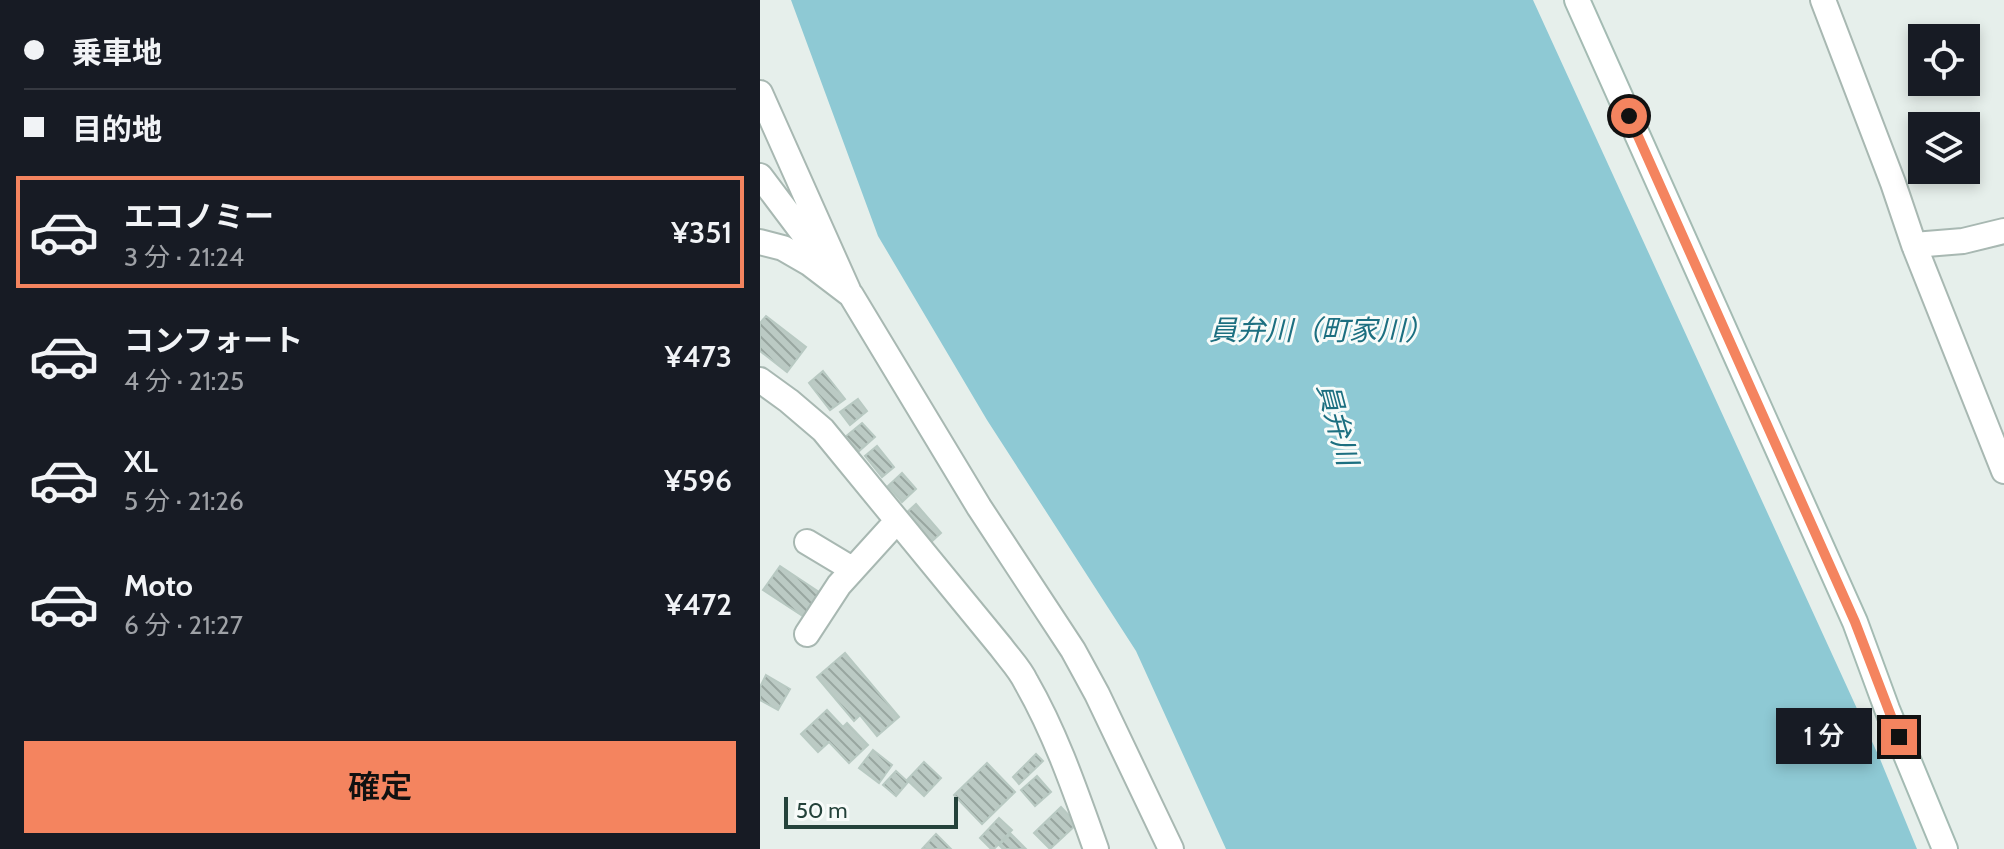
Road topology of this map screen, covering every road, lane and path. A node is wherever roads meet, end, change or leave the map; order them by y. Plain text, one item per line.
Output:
1 (1577, 0) edge
2 (1823, 0) edge
3 (760, 93) edge
4 (760, 176) edge
5 (2004, 231) edge
6 (760, 242) edge
7 (1914, 245) junction
8 (851, 295) junction
9 (760, 380) edge
10 (2004, 471) edge
11 (897, 521) junction
12 (807, 542) dead end
13 (852, 569) junction
14 (807, 634) dead end
15 (1096, 849) edge
16 (1171, 849) edge
17 (1945, 849) edge

1 - 17 street
2 - 7 street
3 - 8 street
4 - 8 street
5 - 7 street
6 - 8 street
7 - 10 street
8 - 16 street
9 - 11 street
11 - 13 street
11 - 15 street
12 - 13 street
13 - 14 street

